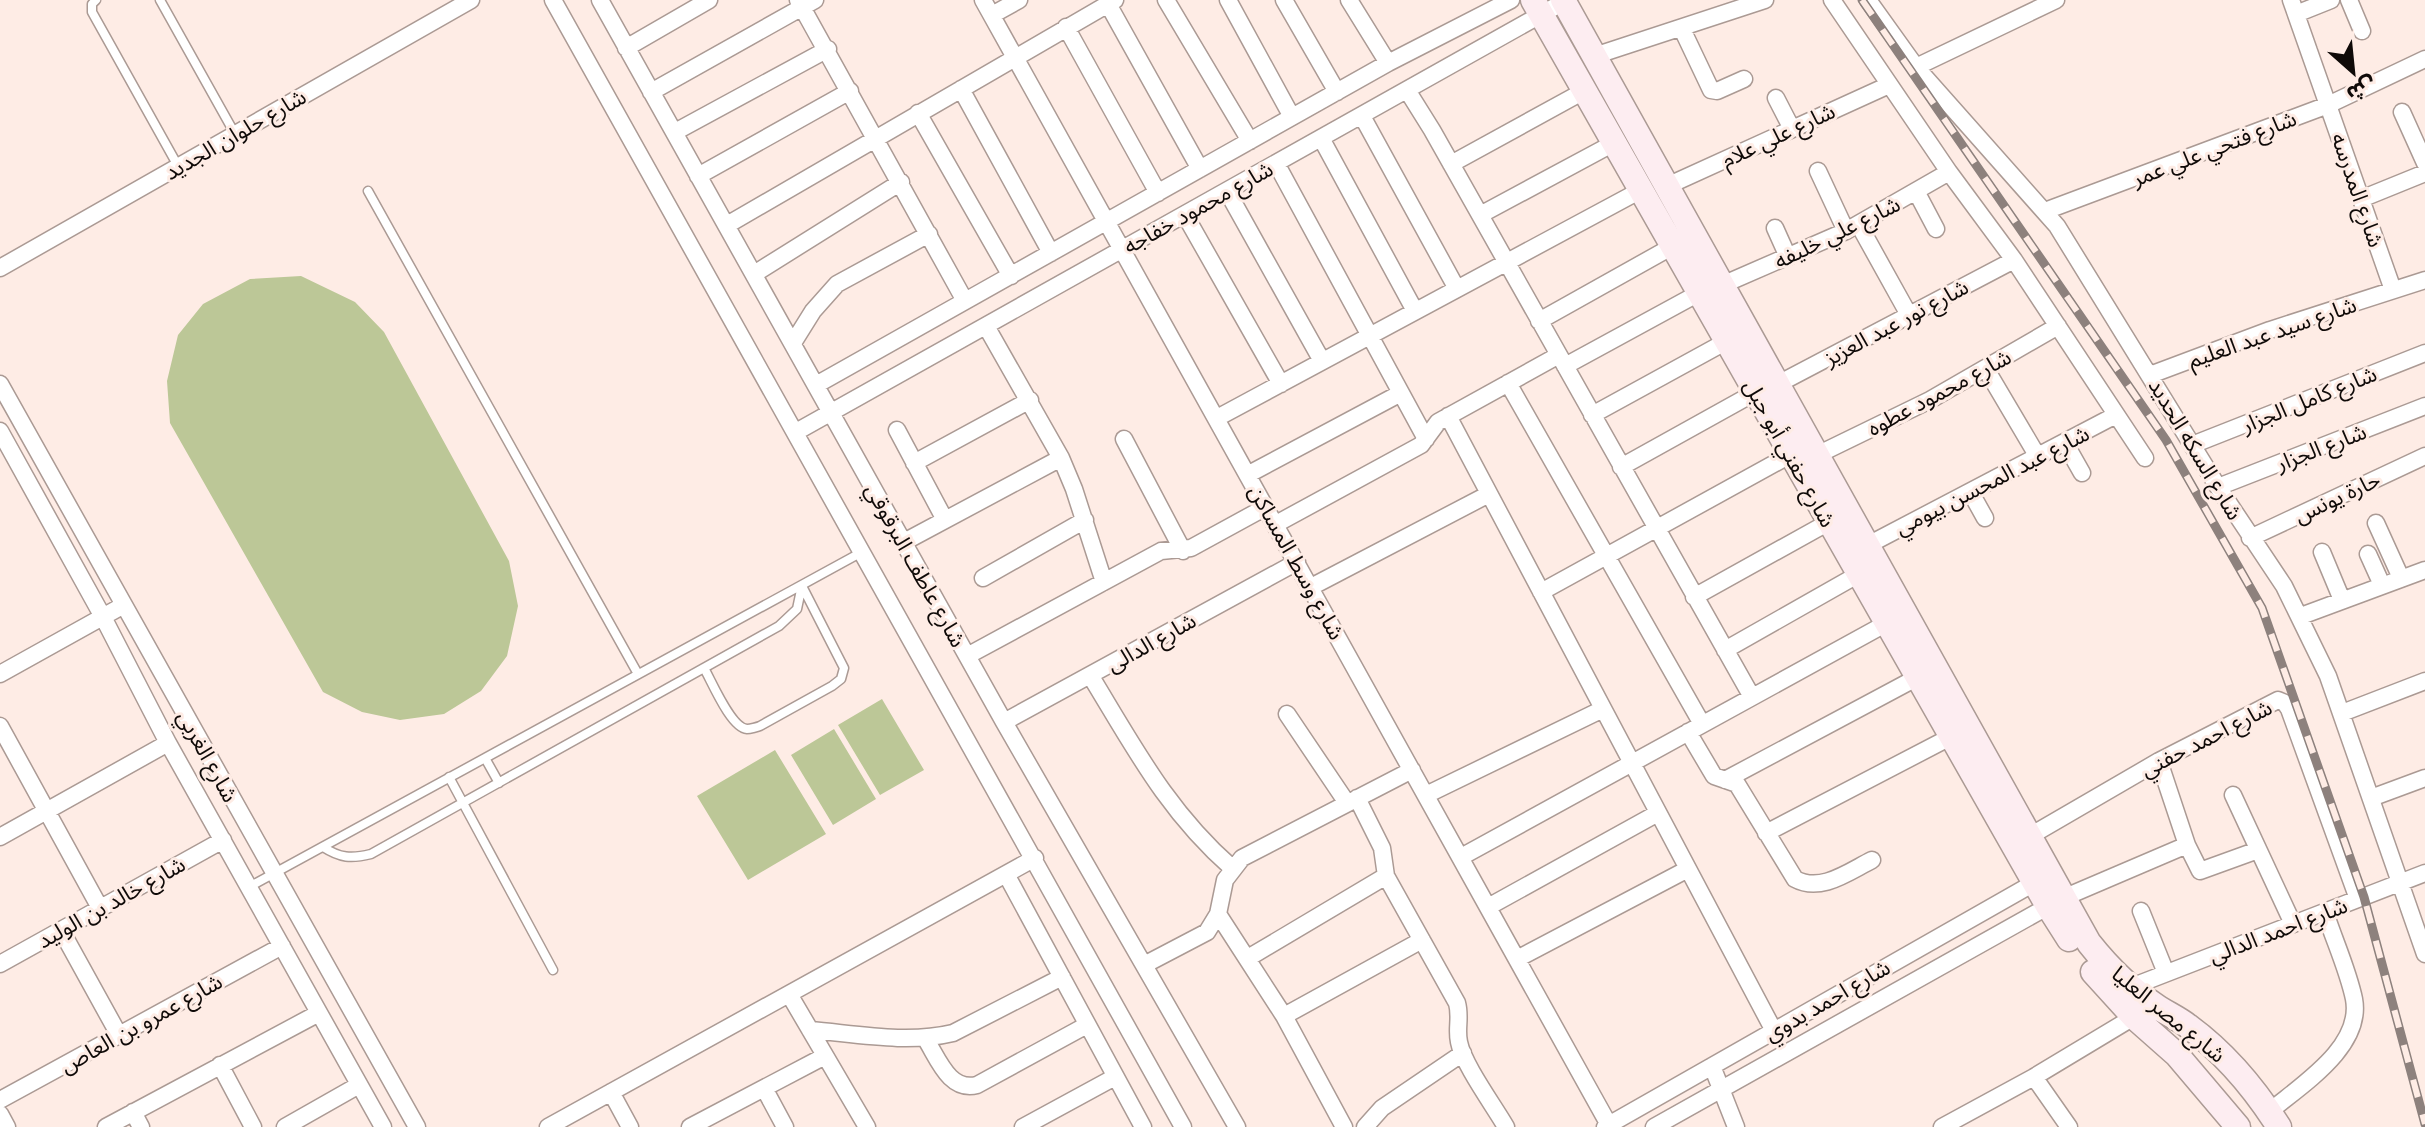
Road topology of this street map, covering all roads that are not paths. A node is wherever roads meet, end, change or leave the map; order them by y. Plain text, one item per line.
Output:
1 (96, 0) edge
2 (160, 0) edge
3 (471, 0) edge
4 (553, 0) edge
5 (709, 0) edge
6 (983, 0) edge
7 (1019, 0) edge
8 (1166, 0) edge
9 (1228, 0) edge
10 (1284, 0) edge
11 (1349, 0) edge
12 (1511, 0) edge
13 (1765, 0) edge
14 (1832, 0) edge
15 (1868, 0) edge
16 (2056, 0) edge
17 (2331, 0) edge
18 (2349, 0) edge
19 (603, 1) edge
20 (1564, 1) edge
21 (805, 2) edge
22 (1111, 2) edge
23 (2294, 7) edge
24 (1537, 8) edge
25 (992, 15) junction
26 (1066, 27) junction
27 (1682, 29) junction
28 (2362, 31) dead end
29 (626, 48) junction
30 (828, 49) junction
31 (1594, 56) junction
32 (1014, 58) junction
33 (2425, 59) edge
34 (1388, 63) junction
35 (1916, 67) junction
36 (1744, 79) dead end
37 (1889, 85) junction
38 (961, 89) junction
39 (1407, 90) junction
40 (850, 91) junction
41 (1584, 91) junction
42 (651, 92) junction
43 (1337, 92) junction
44 (1776, 98) dead end
45 (2328, 105) junction
46 (2402, 112) dead end
47 (918, 113) junction
48 (1362, 116) junction
49 (1292, 117) junction
50 (1792, 129) junction
51 (675, 132) junction
52 (235, 134) junction
53 (877, 138) junction
54 (1321, 138) junction
55 (1250, 141) junction
56 (1614, 143) junction
57 (1276, 163) junction
58 (2425, 163) edge
59 (1451, 164) junction
60 (178, 166) junction
61 (1200, 169) junction
62 (1818, 171) dead end
63 (1949, 172) junction
64 (2425, 173) edge
65 (698, 176) junction
66 (901, 182) junction
67 (1667, 186) junction
68 (1641, 190) junction
69 (368, 191) dead end
70 (1227, 191) junction
71 (1158, 193) junction
72 (1917, 193) junction
73 (2361, 199) junction
74 (2045, 211) junction
75 (1185, 215) junction
76 (1480, 215) junction
77 (1108, 221) junction
78 (727, 225) junction
79 (1775, 228) dead end
80 (1853, 228) junction
81 (1936, 229) dead end
82 (929, 234) junction
83 (1673, 246) junction
84 (1124, 249) junction
85 (1051, 253) junction
86 (1788, 257) junction
87 (2014, 260) junction
88 (1506, 262) junction
89 (0, 268) edge
90 (754, 274) junction
91 (1011, 276) junction
92 (2425, 280) edge
93 (1457, 289) junction
94 (1711, 289) junction
95 (2393, 290) junction
96 (965, 301) junction
97 (1415, 311) junction
98 (1909, 315) junction
99 (1539, 321) junction
100 (986, 326) junction
101 (2058, 326) junction
102 (1370, 336) junction
103 (1727, 341) junction
104 (793, 343) junction
105 (2425, 353) edge
106 (1322, 361) junction
107 (1562, 361) junction
108 (1986, 369) junction
109 (2150, 375) junction
110 (1508, 383) junction
111 (0, 384) edge
112 (1281, 384) junction
113 (816, 385) junction
114 (1767, 388) junction
115 (1401, 393) junction
116 (1030, 400) junction
117 (2425, 406) edge
118 (831, 412) junction
119 (1592, 415) junction
120 (2116, 415) junction
121 (1448, 416) junction
122 (1217, 418) junction
123 (897, 430) dead end
124 (0, 431) edge
125 (796, 432) junction
126 (1124, 439) dead end
127 (1426, 439) junction
128 (2065, 443) junction
129 (2192, 445) junction
130 (1806, 451) junction
131 (2425, 456) edge
132 (2038, 457) junction
133 (1061, 458) junction
134 (2145, 458) dead end
135 (914, 463) junction
136 (1621, 467) junction
137 (2082, 473) dead end
138 (1249, 474) junction
139 (2218, 487) junction
140 (1971, 493) junction
141 (1489, 494) junction
142 (1266, 507) junction
143 (1985, 518) dead end
144 (945, 520) junction
145 (1085, 520) junction
146 (1829, 522) junction
147 (2376, 523) dead end
148 (1276, 524) junction
149 (1656, 529) junction
150 (2250, 538) junction
151 (904, 542) junction
152 (1868, 545) junction
153 (1183, 551) junction
154 (863, 552) junction
155 (2322, 552) dead end
156 (2368, 554) dead end
157 (1606, 556) junction
158 (1297, 562) junction
159 (2425, 570) edge
160 (1859, 574) junction
161 (983, 578) dead end
162 (2401, 578) junction
163 (1104, 582) junction
164 (802, 585) junction
165 (2382, 585) junction
166 (1311, 587) junction
167 (1541, 592) junction
168 (1694, 597) junction
169 (2342, 600) junction
170 (124, 605) junction
171 (2301, 616) junction
172 (103, 617) junction
173 (1887, 623) junction
174 (1725, 650) junction
175 (967, 656) junction
176 (704, 668) junction
177 (0, 674) edge
178 (638, 674) junction
179 (1090, 675) junction
180 (1918, 677) junction
181 (2425, 681) edge
182 (1752, 697) junction
183 (1603, 709) junction
184 (2342, 713) junction
185 (1287, 714) dead end
186 (1004, 722) junction
187 (0, 726) edge
188 (1695, 728) junction
189 (1961, 732) junction
190 (168, 743) junction
191 (485, 758) junction
192 (2159, 761) junction
193 (1632, 763) junction
194 (1412, 770) junction
195 (449, 777) junction
196 (2425, 778) edge
197 (1725, 780) junction
198 (499, 783) junction
199 (1426, 795) junction
200 (2233, 795) dead end
201 (2371, 798) junction
202 (1352, 801) junction
203 (463, 804) junction
204 (45, 811) junction
205 (1658, 813) junction
206 (1766, 833) junction
207 (2030, 836) junction
208 (0, 837) edge
209 (223, 840) junction
210 (2187, 845) junction
211 (323, 847) junction
212 (2258, 850) junction
213 (1461, 857) junction
214 (1035, 858) junction
215 (1872, 860) dead end
216 (1232, 868) junction
217 (1688, 869) junction
218 (274, 873) junction
219 (2425, 873) edge
220 (1006, 874) junction
221 (1386, 876) junction
222 (2042, 878) junction
223 (2399, 883) junction
224 (249, 887) junction
225 (2358, 899) junction
226 (2055, 902) junction
227 (1488, 907) junction
228 (100, 908) junction
229 (2141, 911) dead end
230 (2325, 912) junction
231 (1218, 914) junction
232 (2293, 924) junction
233 (61, 930) junction
234 (1422, 940) junction
235 (282, 946) junction
236 (2425, 954) edge
237 (1248, 958) junction
238 (1517, 959) junction
239 (0, 964) edge
240 (1144, 965) junction
241 (553, 970) dead end
242 (2166, 973) junction
243 (1062, 977) junction
244 (2131, 987) junction
245 (789, 994) junction
246 (2144, 1011) junction
247 (319, 1013) junction
248 (1284, 1016) junction
249 (1087, 1025) junction
250 (810, 1030) junction
251 (1774, 1031) junction
252 (119, 1035) junction
253 (925, 1038) junction
254 (1463, 1053) junction
255 (825, 1056) junction
256 (220, 1065) junction
257 (1712, 1066) junction
258 (1115, 1077) junction
259 (2034, 1077) junction
260 (359, 1085) junction
261 (764, 1088) junction
262 (1721, 1089) junction
263 (611, 1092) junction
264 (0, 1100) edge
265 (0, 1114) edge
266 (2274, 1119) edge
267 (137, 1120) edge
268 (1607, 1126) edge
269 (7, 1127) edge
270 (106, 1127) edge
271 (253, 1127) edge
272 (285, 1127) edge
273 (383, 1127) edge
274 (417, 1127) edge
275 (548, 1127) edge
276 (630, 1127) edge
277 (690, 1127) edge
278 (785, 1127) edge
279 (867, 1127) edge
280 (1023, 1127) edge
281 (1143, 1127) edge
282 (1182, 1127) edge
283 (1237, 1127) edge
284 (1344, 1127) edge
285 (1365, 1127) edge
286 (1506, 1127) edge
287 (1654, 1127) edge
288 (1736, 1127) edge
289 (1942, 1127) edge
290 (2069, 1127) edge
291 (2238, 1127) edge

1 - 60 lane
2 - 52 lane
3 - 52 street, شارع حلوان الجديد
4 - 125 street, شارع عاطف البرقوقي
5 - 29 street
6 - 25 street, شارع وسط المساكن
7 - 25 street
8 - 55 street
9 - 49 street
10 - 43 street
11 - 34 street
12 - 34 street, شارع محمود خفاجه
13 - 27 street
14 - 37 street
15 - 35 street, شارع السكه الحديد
16 - 35 street
17 - 23 street
18 - 28 street
19 - 29 street, شارع عاطف البرقوقي
20 - 24 street, شارع محمود خفاجه
20 - 31 street, شارع حفني أبو جبل
21 - 30 street
21 - 42 street
22 - 26 street
22 - 61 street
23 - 45 street, شارع المدرسه
24 - 39 street, شارع محمود خفاجه
24 - 41 street, شارع حفني أبو جبل
25 - 32 street, شارع وسط المساكن
26 - 32 street
26 - 71 street
27 - 31 street
27 - 36 street
29 - 42 street, شارع عاطف البرقوقي
30 - 40 street
30 - 51 street
31 - 67 street, شارع حفني أبو جبل
32 - 38 street
32 - 77 street, شارع وسط المساكن
33 - 45 street, شارع فتحي علي عمر
34 - 43 street, شارع محمود خفاجه
35 - 74 street, شارع السكه الحديد
37 - 50 street, شارع علي علام
37 - 63 street
38 - 47 street
38 - 85 street
39 - 48 street, شارع محمود خفاجه
39 - 59 street
40 - 53 street
40 - 65 street
41 - 56 street, شارع حفني أبو جبل
41 - 59 street
42 - 51 street, شارع عاطف البرقوقي
43 - 49 street, شارع محمود خفاجه
44 - 50 street
45 - 73 street, شارع المدرسه
45 - 74 street, شارع فتحي علي عمر
46 - 58 street
47 - 53 street
47 - 91 street
48 - 54 street, شارع محمود خفاجه
48 - 93 street
49 - 55 street, شارع محمود خفاجه
50 - 67 street, شارع علي علام
51 - 65 street, شارع عاطف البرقوقي
52 - 60 street, شارع حلوان الجديد
53 - 66 street
53 - 78 street
54 - 57 street, شارع محمود خفاجه
54 - 97 street
55 - 61 street, شارع محمود خفاجه
56 - 68 street, شارع حفني أبو جبل
56 - 76 street
57 - 70 street, شارع محمود خفاجه
57 - 102 street
59 - 76 street
60 - 89 street, شارع حلوان الجديد
61 - 71 street, شارع محمود خفاجه
62 - 80 street
63 - 72 street, شارع علي خليفه
63 - 87 street
64 - 73 street
65 - 78 street, شارع عاطف البرقوقي
66 - 82 street
66 - 90 street
67 - 94 street, شارع حفني أبو جبل
68 - 83 street, شارع حفني أبو جبل
68 - 88 street
69 - 178 lane
70 - 75 street, شارع محمود خفاجه
70 - 106 street
71 - 77 street, شارع محمود خفاجه
72 - 80 street, شارع علي خليفه
72 - 81 street
73 - 95 street, شارع المدرسه
74 - 109 street, شارع السكه الحديد
75 - 84 street, شارع محمود خفاجه
75 - 112 street
76 - 88 street
77 - 84 street, شارع وسط المساكن
77 - 85 street, شارع محمود خفاجه
78 - 90 street, شارع عاطف البرقوقي
79 - 86 street
80 - 86 street, شارع علي خليفه
80 - 98 street
82 - 96 street
82 - 104 street
83 - 94 street, شارع حفني أبو جبل
83 - 99 street
84 - 100 street, شارع محمود خفاجه
84 - 122 street, شارع وسط المساكن
85 - 91 street, شارع محمود خفاجه
86 - 94 street, شارع علي خليفه
87 - 98 street, شارع نور عبد العزيز
87 - 101 street
88 - 93 street
88 - 99 street
90 - 104 street, شارع عاطف البرقوقي
91 - 96 street, شارع محمود خفاجه
92 - 95 street, شارع سيد عبد العليم
93 - 97 street
94 - 103 street, شارع حفني أبو جبل
94 - 107 street, شارع علي خليفه
94 - 114 street, شارع حفني أبو جبل
95 - 109 street, شارع سيد عبد العليم
96 - 113 street, شارع محمود خفاجه
97 - 102 street
98 - 114 street, شارع نور عبد العزيز
99 - 107 street
100 - 116 street
100 - 118 street, شارع محمود خفاجه
101 - 108 street, شارع محمود عطوه
101 - 120 street
102 - 106 street
102 - 115 street
103 - 114 street, شارع حفني أبو جبل
103 - 119 street
104 - 113 street, شارع عاطف البرقوقي
105 - 129 street, شارع كامل الجزار
106 - 112 street
107 - 110 street, شارع علي خليفه
107 - 119 street
108 - 130 street, شارع محمود عطوه
108 - 132 street
109 - 129 street, شارع السكه الحديد
110 - 121 street, شارع علي خليفه
110 - 157 street
111 - 170 street, شارع الغربي
112 - 122 street
113 - 118 street, شارع عاطف البرقوقي
114 - 130 street, شارع حفني أبو جبل
114 - 136 street, شارع نور عبد العزيز
115 - 127 street
115 - 138 street
116 - 133 street
116 - 135 street
117 - 139 street, شارع الجزار
118 - 125 street, شارع محمود خفاجه
118 - 151 street, شارع عاطف البرقوقي
119 - 136 street
120 - 128 street, شارع عبد المحسن بيومي
120 - 134 street
121 - 127 street, شارع علي خليفه
121 - 141 street
122 - 138 street, شارع وسط المساكن
123 - 135 street
124 - 172 street, شارع الغربي
125 - 154 street, شارع عاطف البرقوقي
126 - 153 street
127 - 148 street, شارع علي خليفه
128 - 132 street, شارع عبد المحسن بيومي
128 - 137 street
129 - 139 street, شارع السكه الحديد
130 - 146 street, شارع حفني أبو جبل
130 - 149 street, شارع محمود عطوه
130 - 152 street, شارع حفني أبو جبل
131 - 150 street, حارة يونس
132 - 140 street, شارع عبد المحسن بيومي
133 - 144 street
133 - 145 street
135 - 144 street
136 - 149 street
138 - 142 street, شارع وسط المساكن
139 - 150 street, شارع السكه الحديد
140 - 143 street
140 - 152 street, شارع عبد المحسن بيومي
141 - 166 street
141 - 167 street
142 - 148 street, شارع وسط المساكن
142 - 153 street
144 - 151 street
145 - 161 street
145 - 163 street
146 - 160 street, شارع حفني أبو جبل
146 - 168 street
147 - 162 street
148 - 158 street, شارع وسط المساكن
149 - 157 street, شارع محمود عطوه
149 - 168 street
150 - 171 street, شارع السكه الحديد
151 - 175 street, شارع عاطف البرقوقي
152 - 189 street, شارع حفني أبو جبل
153 - 163 street
154 - 164 lane
154 - 214 street, شارع عاطف البرقوقي
155 - 169 street
156 - 165 street
157 - 167 street, شارع محمود عطوه
157 - 188 street
158 - 166 street, شارع وسط المساكن
158 - 179 street, شارع الدالى
159 - 162 street
160 - 173 street, شارع حفني أبو جبل
160 - 174 street
162 - 165 street
163 - 175 street
164 - 176 lane
164 - 176 lane
164 - 178 lane
165 - 169 street
166 - 194 street, شارع وسط المساكن
167 - 183 street
168 - 174 street
169 - 171 street
170 - 172 street
170 - 218 street, شارع الغربي
171 - 184 street, شارع السكه الحديد
172 - 177 street
172 - 190 street, شارع الغربي
173 - 180 street, شارع حفني أبو جبل
173 - 182 street
174 - 182 street
175 - 186 street, شارع عاطف البرقوقي
176 - 198 lane
178 - 191 lane
179 - 186 street, شارع الدالى
179 - 216 street
180 - 189 street, شارع حفني أبو جبل
180 - 197 street
181 - 184 street
182 - 188 street
183 - 193 street
183 - 199 street
184 - 201 street, شارع السكه الحديد
185 - 202 street
186 - 240 street, شارع عاطف البرقوقي
187 - 204 street
188 - 193 street
188 - 197 street
189 - 206 street
189 - 207 street, شارع حفني أبو جبل
189 - 222 street, شارع حفني أبو جبل
190 - 204 street
190 - 209 street, شارع الغربي
191 - 195 lane
191 - 198 lane
192 - 207 street, شارع احمد حفني
192 - 210 street
192 - 225 street, شارع احمد حفني
193 - 205 street
193 - 213 street
194 - 199 street, شارع وسط المساكن
194 - 202 street
195 - 203 lane
195 - 211 lane
196 - 201 street
197 - 206 street
198 - 203 lane
199 - 213 street, شارع وسط المساكن
200 - 212 street
201 - 223 street, شارع السكه الحديد
202 - 216 street
202 - 221 street
203 - 211 lane
203 - 241 lane
204 - 208 street
204 - 228 street
205 - 217 street
205 - 227 street
206 - 215 street
207 - 222 street, شارع حفني أبو جبل
209 - 224 street, شارع الغربي
209 - 228 street, شارع خالد بن الوليد
210 - 212 street
210 - 226 street, شارع احمد بدوي
211 - 218 lane
212 - 232 street
213 - 227 street, شارع وسط المساكن
214 - 220 street
214 - 282 street, شارع عاطف البرقوقي
216 - 231 street
217 - 238 street
217 - 251 street
218 - 224 lane
218 - 274 street, شارع الغربي
219 - 223 street, شارع احمد الدالي
220 - 243 street
220 - 245 street
221 - 234 street
221 - 237 street
222 - 226 street, شارع حفني أبو جبل
222 - 251 street, شارع احمد بدوي
223 - 225 street, شارع احمد الدالي
223 - 236 street, شارع السكه الحديد
224 - 235 street, شارع الغربي
225 - 230 street, شارع احمد الدالي
226 - 244 street, شارع مصر العليا
226 - 246 street, شارع مصر العليا
226 - 262 street, شارع احمد بدوي
227 - 238 street, شارع وسط المساكن
228 - 233 street, شارع خالد بن الوليد
229 - 242 street
230 - 232 street, شارع احمد الدالي
230 - 266 street
231 - 237 street
231 - 240 street
232 - 242 street, شارع احمد الدالي
233 - 239 street, شارع خالد بن الوليد
233 - 252 street
234 - 248 street
234 - 254 street
235 - 247 street, شارع الغربي
235 - 252 street, شارع عمرو بن العاص
237 - 248 street
238 - 268 street, شارع وسط المساكن
240 - 283 street, شارع عاطف البرقوقي
242 - 244 street, شارع احمد الدالي
243 - 249 street
243 - 253 street
244 - 246 street, شارع مصر العليا
245 - 250 street
245 - 263 street
246 - 259 street
246 - 266 street, شارع مصر العليا
246 - 291 street, شارع مصر العليا
247 - 256 street
247 - 260 street, شارع الغربي
248 - 284 street
249 - 253 street
249 - 258 street
250 - 253 street
250 - 255 street
251 - 257 street, شارع احمد بدوي
252 - 264 street, شارع عمرو بن العاص
254 - 285 street
254 - 286 street
255 - 261 street
255 - 279 street
256 - 267 street
256 - 271 street
257 - 262 street
257 - 268 street, شارع احمد بدوي
258 - 280 street
258 - 281 street
259 - 289 street
259 - 290 street
260 - 272 street
260 - 273 street, شارع الغربي
261 - 277 street
261 - 278 street
262 - 287 street, شارع احمد بدوي
262 - 288 street
263 - 275 street
263 - 276 street
265 - 269 street
267 - 270 street

